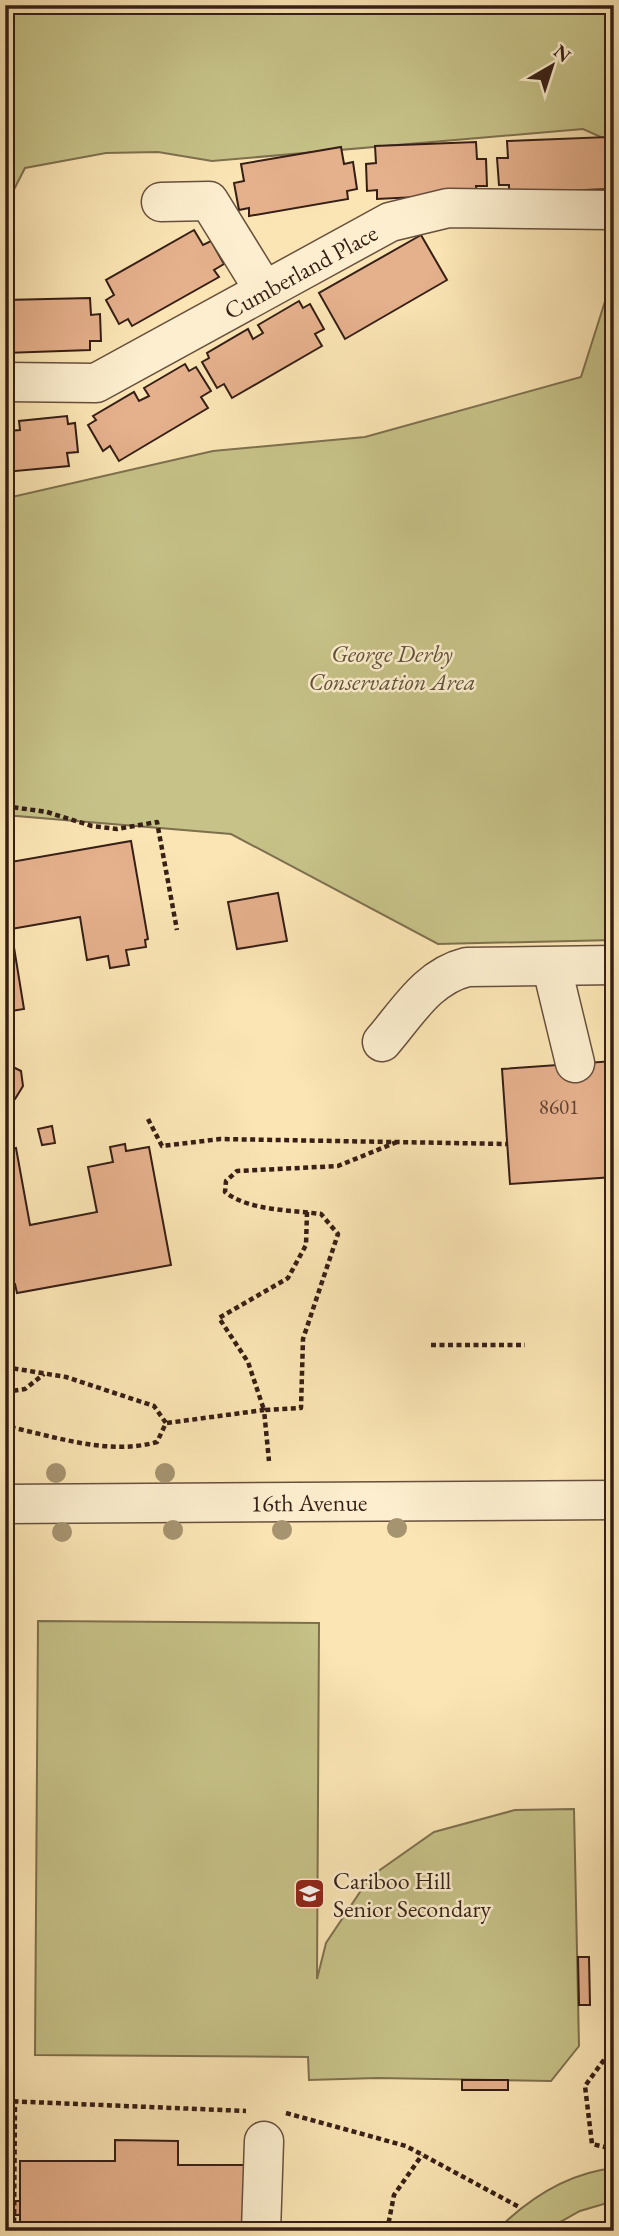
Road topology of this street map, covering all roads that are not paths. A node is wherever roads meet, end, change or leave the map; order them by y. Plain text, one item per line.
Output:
1 (161, 202) dead end
2 (610, 210) dead end
3 (264, 290) junction
4 (5, 382) edge
5 (614, 965) edge
6 (552, 968) junction
7 (382, 1042) dead end
8 (575, 1063) dead end
9 (614, 1500) edge
10 (5, 1504) edge
11 (268, 2122) road end
12 (261, 2231) edge

1 - 3 street
2 - 3 street, Cumberland Place
3 - 4 street, Cumberland Place
5 - 6 street
6 - 7 street
6 - 8 street
9 - 10 street, 16th Avenue
11 - 12 street

